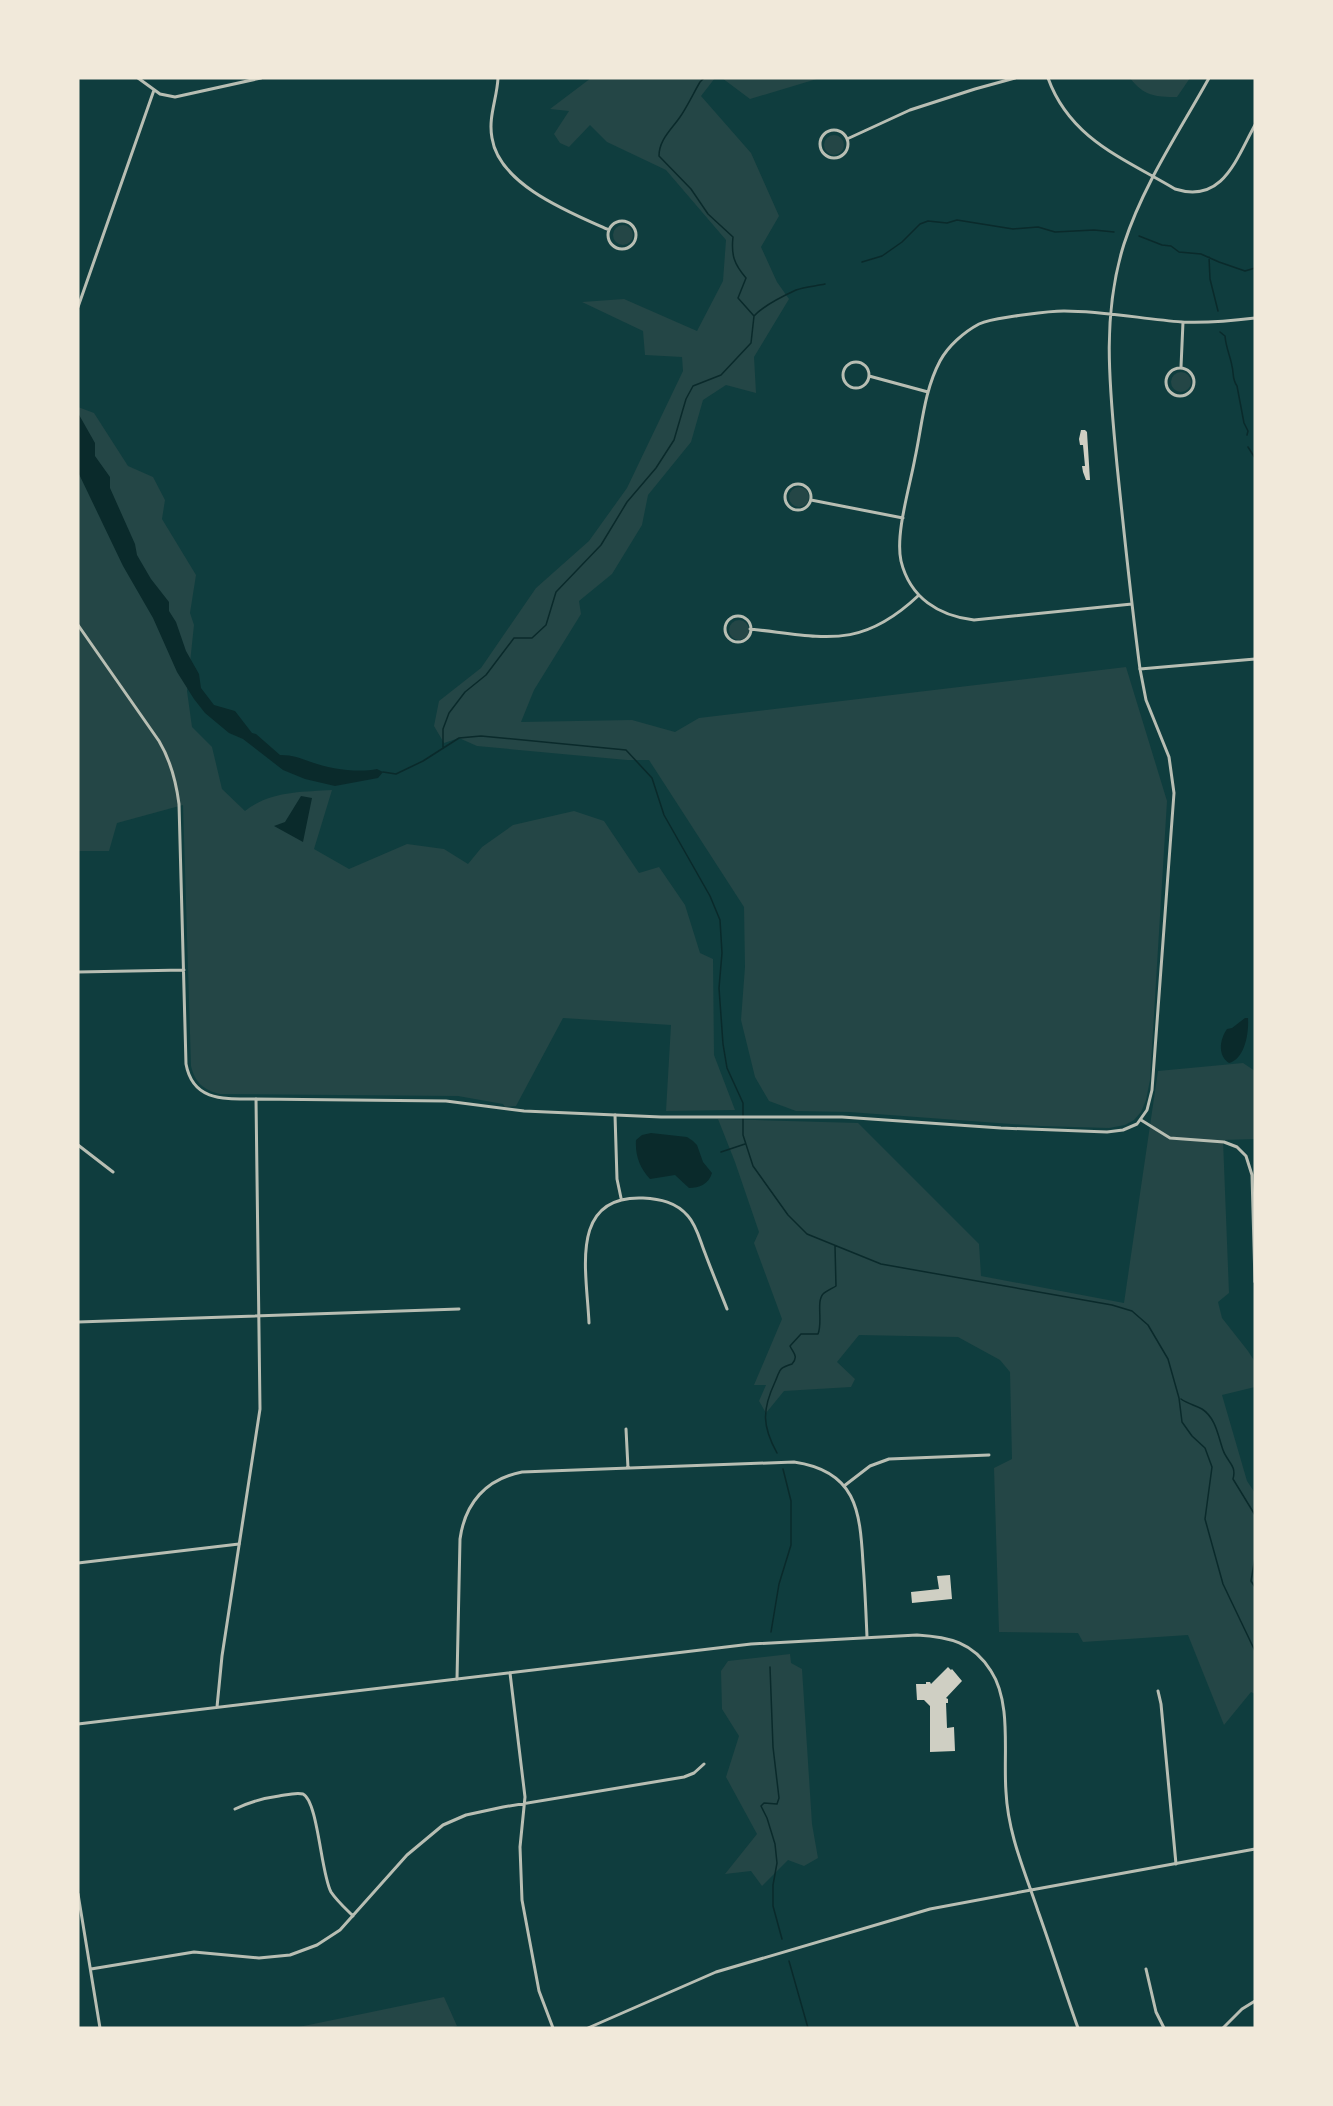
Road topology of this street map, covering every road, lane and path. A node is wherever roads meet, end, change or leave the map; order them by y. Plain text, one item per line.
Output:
1 (138, 78) edge
2 (261, 78) edge
3 (498, 78) edge
4 (1016, 78) edge
5 (1048, 78) edge
6 (1209, 78) edge
7 (154, 90) junction
8 (1255, 125) edge
9 (847, 140) junction
10 (1154, 176) junction
11 (609, 230) junction
12 (78, 307) edge
13 (1110, 315) junction
14 (1255, 318) edge
15 (1184, 322) junction
16 (1181, 368) junction
17 (869, 376) junction
18 (928, 392) junction
19 (811, 500) junction
20 (903, 518) junction
21 (919, 595) junction
22 (1132, 604) junction
23 (78, 625) edge
24 (750, 629) junction
25 (1255, 659) edge
26 (1140, 669) junction
27 (184, 970) junction
28 (78, 972) edge
29 (256, 1100) junction
30 (615, 1115) junction
31 (1141, 1120) junction
32 (78, 1145) edge
33 (113, 1172) dead end
34 (621, 1198) junction
35 (1255, 1282) edge
36 (459, 1309) dead end
37 (727, 1309) dead end
38 (259, 1316) junction
39 (78, 1322) edge
40 (589, 1323) dead end
41 (626, 1429) dead end
42 (989, 1455) dead end
43 (628, 1468) junction
44 (844, 1486) junction
45 (239, 1545) junction
46 (78, 1563) edge
47 (867, 1637) junction
48 (510, 1673) junction
49 (457, 1679) junction
50 (1158, 1691) dead end
51 (217, 1707) junction
52 (78, 1724) edge
53 (704, 1764) dead end
54 (525, 1805) junction
55 (235, 1809) dead end
56 (1255, 1850) edge
57 (1176, 1864) junction
58 (1031, 1890) junction
59 (78, 1894) edge
60 (353, 1916) junction
61 (1146, 1969) dead end
62 (91, 1970) junction
63 (1255, 2001) edge
64 (100, 2028) edge
65 (552, 2028) edge
66 (588, 2028) edge
67 (1078, 2028) edge
68 (1164, 2028) edge
69 (1222, 2028) edge

1 - 7 street
2 - 7 street
3 - 11 street
4 - 9 street
5 - 10 street
6 - 10 street
7 - 12 street
8 - 10 street
9 - 9 street
10 - 13 street
11 - 11 street
13 - 15 street
13 - 18 street
13 - 22 street
14 - 15 street
15 - 16 street
16 - 16 street
17 - 17 street
17 - 18 street
18 - 20 street
19 - 19 street
19 - 20 street
20 - 21 street
21 - 22 street
21 - 24 street
22 - 26 street
23 - 27 street
24 - 24 street
25 - 26 street
26 - 31 street
27 - 28 street
27 - 29 street
29 - 30 street
29 - 38 street
30 - 31 street
30 - 34 street
31 - 35 street
32 - 33 street
34 - 37 street
34 - 40 street
36 - 38 street
38 - 39 street
38 - 45 street
41 - 43 street
42 - 44 street
43 - 44 street
43 - 49 street
44 - 47 street
45 - 46 street
45 - 51 street
47 - 48 street
47 - 58 street
48 - 49 street
48 - 54 street
49 - 51 street
50 - 57 street
51 - 52 street
53 - 54 street
54 - 60 street
54 - 65 street
55 - 60 street
56 - 57 street
57 - 58 street
58 - 66 street
58 - 67 street
59 - 62 street
60 - 62 street
61 - 68 street
62 - 64 street
63 - 69 street

